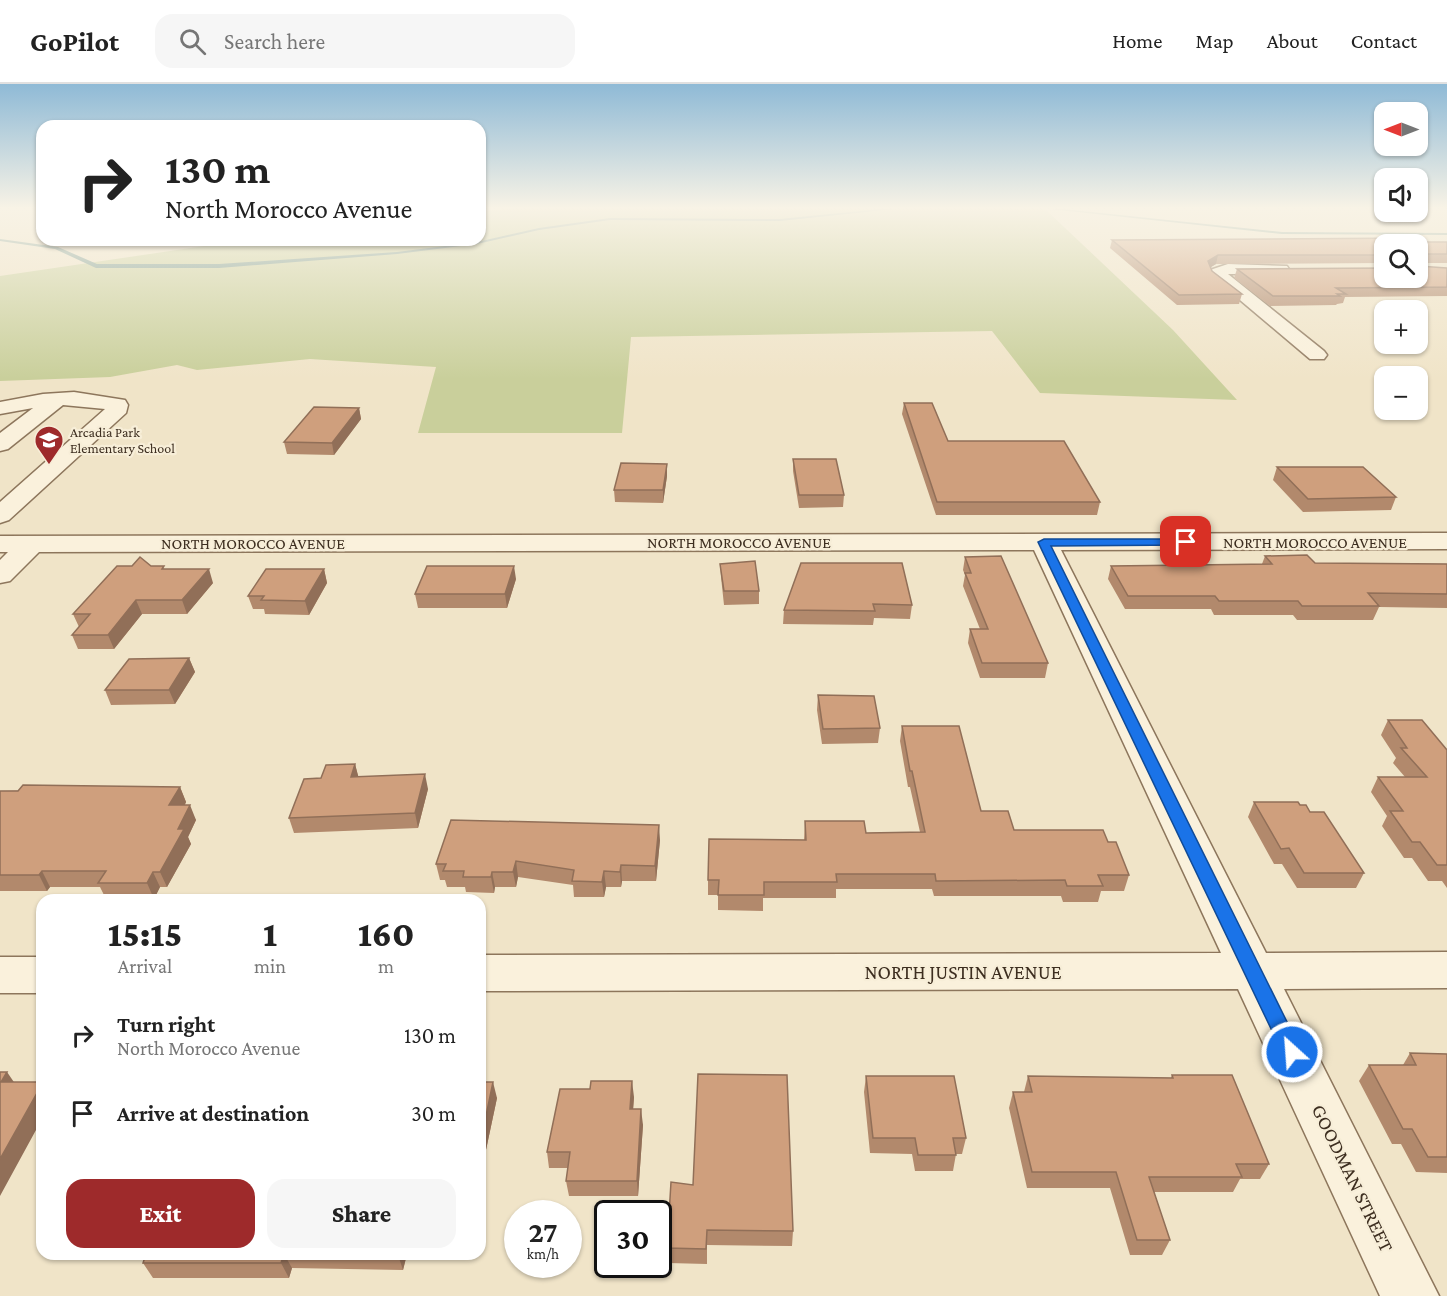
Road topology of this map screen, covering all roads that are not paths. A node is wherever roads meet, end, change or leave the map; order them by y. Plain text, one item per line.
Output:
1 (1295, 270) edge
2 (1317, 356) dead end
3 (55, 401) junction
4 (0, 408) edge
5 (0, 444) edge
6 (0, 515) edge
7 (1447, 541) edge
8 (1044, 542) junction
9 (0, 544) edge
10 (32, 544) junction
11 (0, 575) edge
12 (1447, 970) edge
13 (1252, 971) junction
14 (486, 973) edge
15 (0, 975) edge
16 (36, 975) edge
17 (1410, 1296) edge

1 - 2 street
3 - 4 street
3 - 5 street
3 - 6 street
7 - 8 street, NORTH MOROCCO AVENUE
8 - 10 street, NORTH MOROCCO AVENUE
8 - 13 street, GOODMAN STREET
9 - 10 street, NORTH MOROCCO AVENUE
10 - 11 street
12 - 13 street, NORTH JUSTIN AVENUE
13 - 14 street, NORTH JUSTIN AVENUE
13 - 17 street, GOODMAN STREET
15 - 16 street

